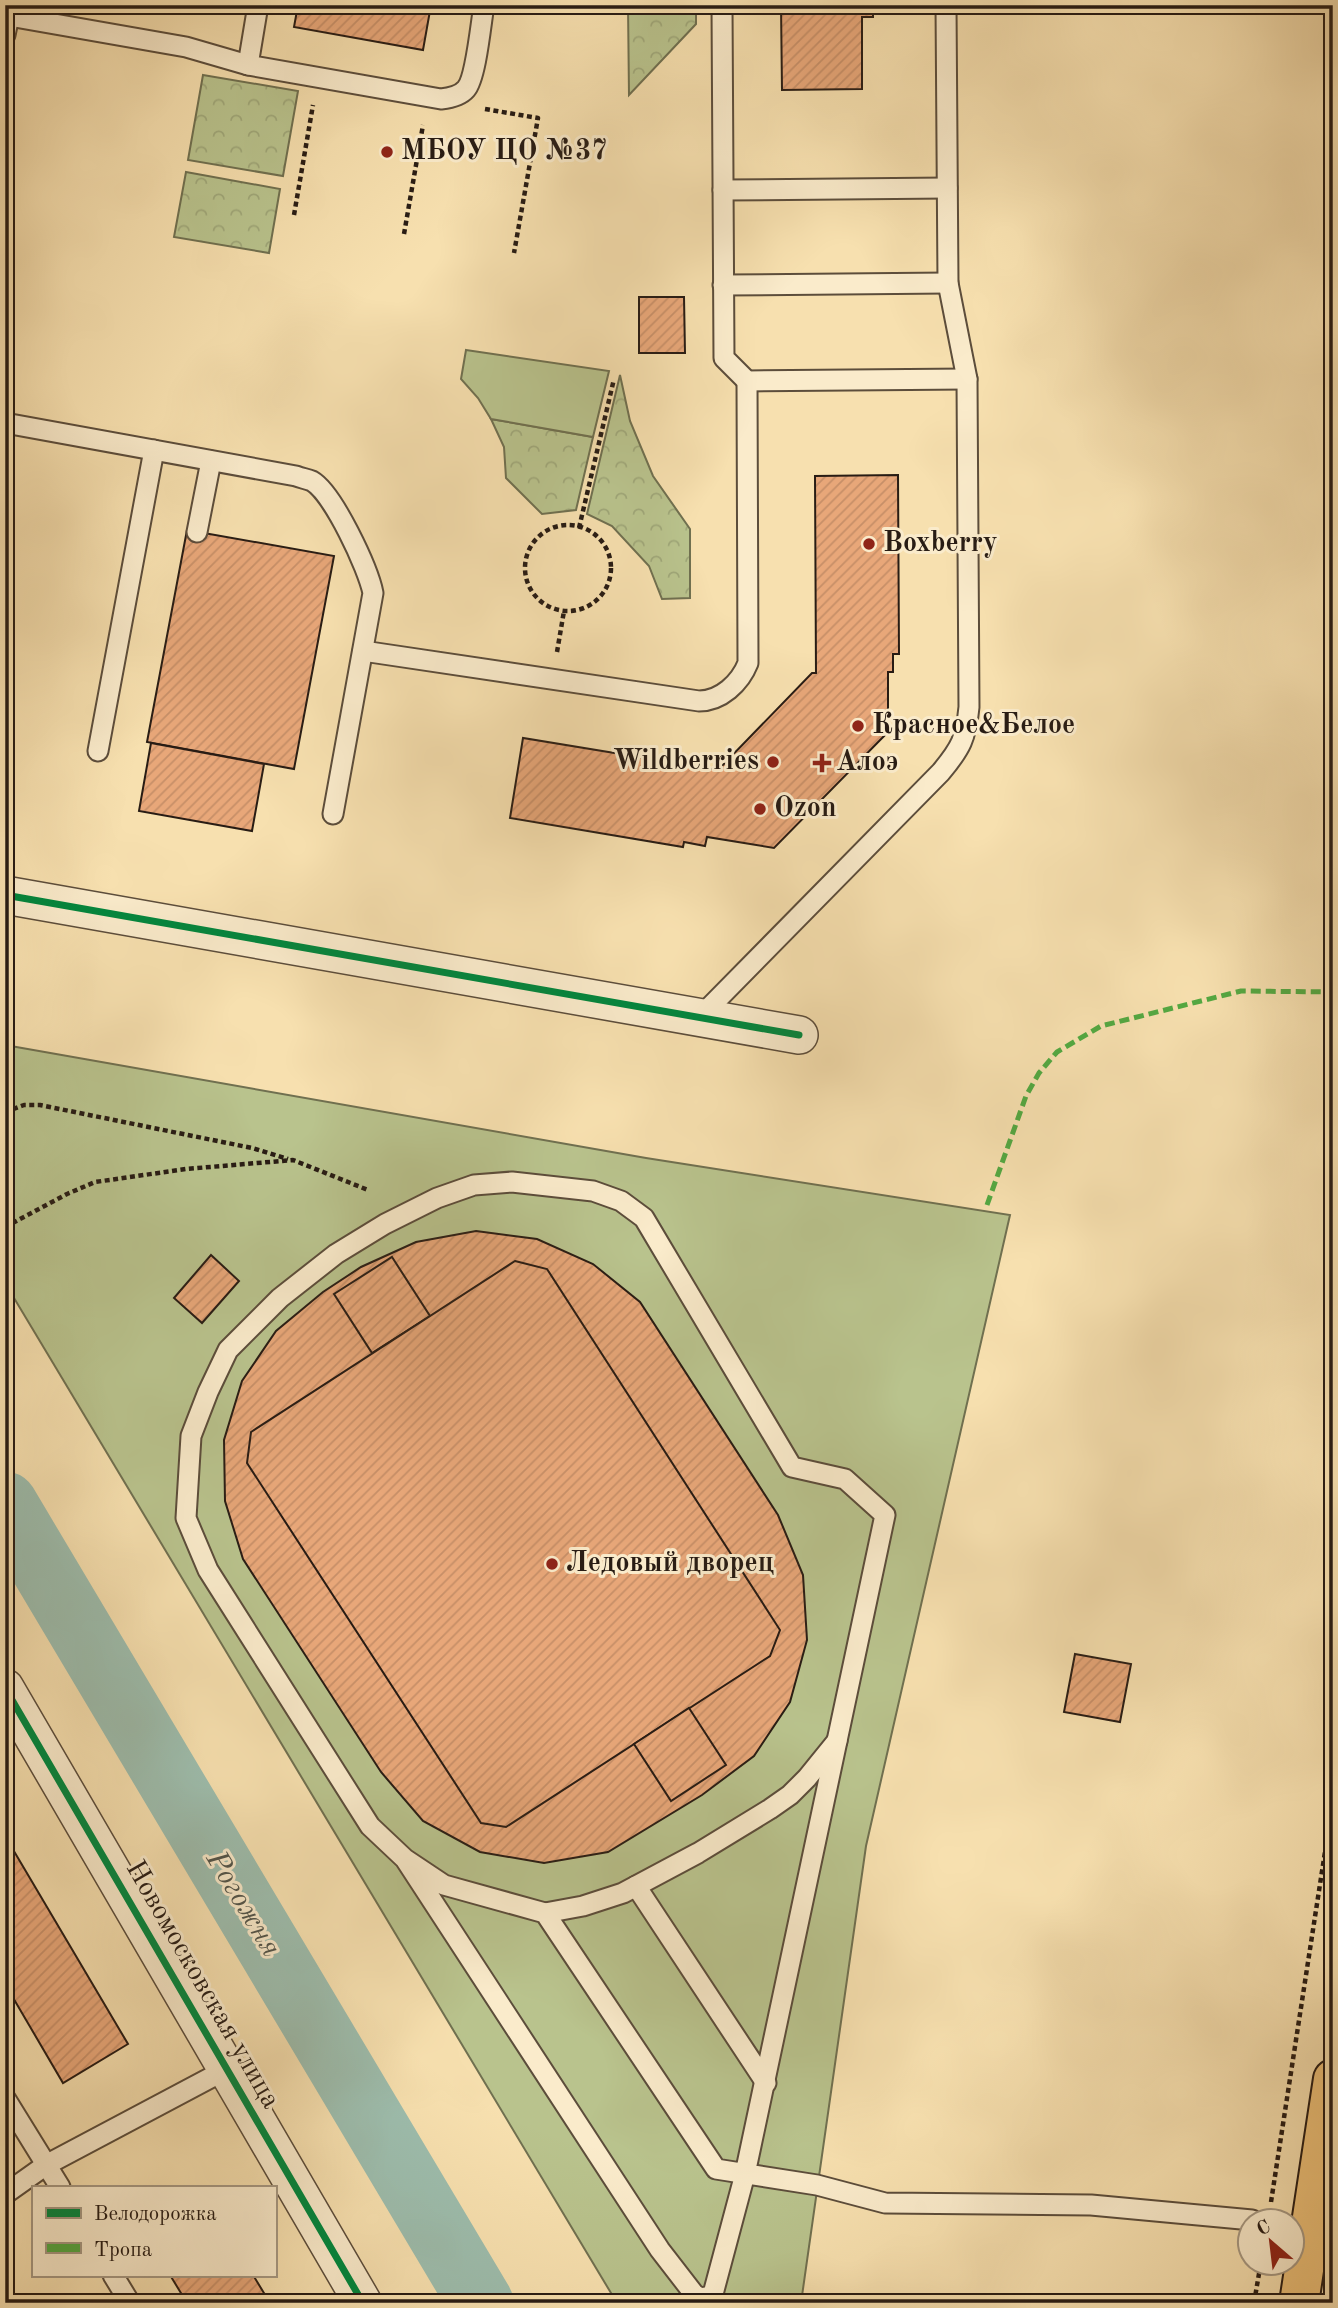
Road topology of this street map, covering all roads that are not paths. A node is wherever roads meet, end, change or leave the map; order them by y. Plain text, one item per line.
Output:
1 (258, 5) edge
2 (484, 5) edge
3 (722, 5) edge
4 (946, 5) edge
5 (6, 20) edge
6 (248, 65) junction
7 (947, 188) junction
8 (723, 190) junction
9 (948, 283) junction
10 (723, 285) junction
11 (967, 379) junction
12 (747, 381) junction
13 (5, 423) edge
14 (154, 450) junction
15 (211, 461) junction
16 (197, 531) dead end
17 (363, 652) junction
18 (98, 751) dead end
19 (333, 814) dead end
20 (5, 895) edge
21 (699, 1018) junction
22 (799, 1035) dead end
23 (5, 1688) edge
24 (839, 1739) junction
25 (405, 1859) junction
26 (636, 1886) junction
27 (545, 1913) junction
28 (227, 2069) junction
29 (1333, 2079) edge
30 (766, 2083) junction
31 (5, 2098) edge
32 (46, 2165) junction
33 (746, 2174) junction
34 (59, 2186) edge
35 (5, 2194) edge
36 (1305, 2206) edge
37 (1236, 2219) edge
38 (114, 2276) edge
39 (1300, 2276) edge
40 (130, 2303) edge
41 (363, 2303) edge
42 (1299, 2303) edge

1 - 6 lane
2 - 6 lane
3 - 8 lane
4 - 7 lane
5 - 6 lane
7 - 8 lane
7 - 9 lane
8 - 10 lane
9 - 10 lane
9 - 11 lane
10 - 12 lane
11 - 12 lane
11 - 21 lane
12 - 17 lane
13 - 14 lane
14 - 15 lane
14 - 18 lane
15 - 16 lane
15 - 17 lane
17 - 19 lane
20 - 21 street
21 - 22 street
23 - 28 street, Новомосковская улица
24 - 25 lane
24 - 26 lane
24 - 30 lane
25 - 27 lane
25 - 33 lane
26 - 27 lane
26 - 30 lane
27 - 33 lane
28 - 32 lane
28 - 41 street, Новомосковская улица
29 - 36 main road
30 - 33 lane
31 - 32 lane
32 - 34 lane
32 - 35 lane
33 - 37 lane
38 - 40 lane
39 - 42 main road

